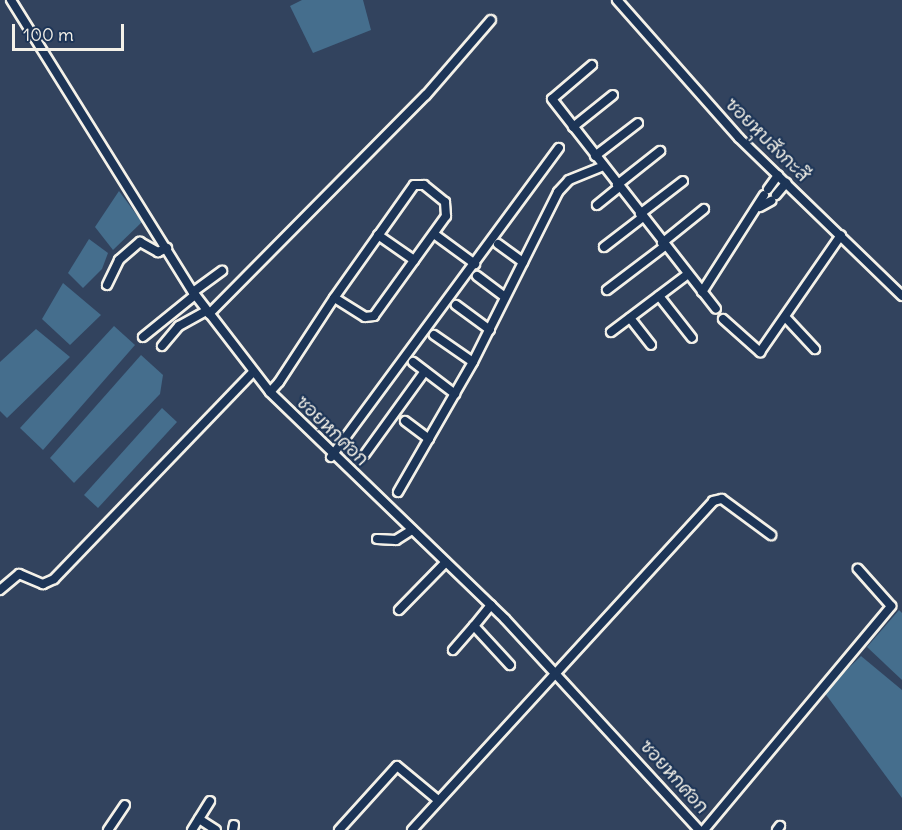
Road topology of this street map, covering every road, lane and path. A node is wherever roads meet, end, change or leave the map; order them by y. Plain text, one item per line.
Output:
1 (11, 0) edge
2 (617, 0) edge
3 (491, 20) dead end
4 (592, 65) dead end
5 (613, 95) dead end
6 (638, 123) dead end
7 (573, 127) junction
8 (559, 148) dead end
9 (660, 151) dead end
10 (595, 156) junction
11 (603, 166) junction
12 (778, 175) junction
13 (682, 181) dead end
14 (786, 183) junction
15 (618, 186) junction
16 (597, 205) dead end
17 (760, 207) junction
18 (704, 209) dead end
19 (641, 216) junction
20 (434, 234) junction
21 (378, 235) junction
22 (841, 235) junction
23 (498, 244) dead end
24 (664, 244) junction
25 (604, 247) dead end
26 (167, 248) junction
27 (414, 260) junction
28 (523, 262) junction
29 (474, 264) junction
30 (222, 271) dead end
31 (688, 274) junction
32 (477, 276) dead end
33 (107, 285) dead end
34 (607, 290) dead end
35 (195, 292) junction
36 (702, 292) junction
37 (659, 296) junction
38 (902, 296) edge
39 (505, 297) junction
40 (334, 298) junction
41 (456, 305) dead end
42 (716, 309) dead end
43 (212, 311) junction
44 (630, 318) junction
45 (787, 319) junction
46 (723, 320) dead end
47 (490, 330) junction
48 (611, 332) dead end
49 (434, 334) dead end
50 (143, 337) dead end
51 (692, 338) dead end
52 (651, 345) dead end
53 (162, 346) dead end
54 (815, 349) dead end
55 (413, 362) dead end
56 (473, 362) junction
57 (425, 371) junction
58 (253, 372) junction
59 (274, 387) junction
60 (455, 394) junction
61 (405, 421) dead end
62 (429, 439) junction
63 (335, 452) junction
64 (365, 454) dead end
65 (398, 492) dead end
66 (412, 530) junction
67 (771, 535) dead end
68 (377, 539) dead end
69 (446, 562) junction
70 (858, 569) dead end
71 (0, 590) edge
72 (491, 605) junction
73 (399, 610) dead end
74 (474, 626) junction
75 (453, 650) dead end
76 (510, 664) dead end
77 (563, 668) junction
78 (438, 800) junction
79 (210, 801) dead end
80 (125, 805) dead end
81 (199, 819) junction
82 (108, 830) edge
83 (192, 830) edge
84 (216, 830) edge
85 (339, 830) edge
86 (412, 830) edge
87 (699, 830) edge
88 (704, 830) edge

1 - 26 street, ซอยหกศอก
2 - 12 street, ซอยหุบสังกะสี
3 - 43 street
4 - 7 street
5 - 7 street
6 - 10 street
7 - 10 street
8 - 29 street
9 - 15 street
10 - 11 street
11 - 15 street
11 - 28 street
12 - 14 street, ซอยหุบสังกะสี
12 - 17 street
13 - 19 street
14 - 17 street
14 - 22 street, ซอยหุบสังกะสี
15 - 16 street
15 - 19 street
17 - 36 street
18 - 24 street
19 - 24 street
19 - 25 street
20 - 21 street
20 - 27 street
20 - 29 street
21 - 27 street
21 - 40 street
22 - 38 street, ซอยหุบสังกะสี
22 - 45 street
23 - 28 street
24 - 31 street
24 - 34 street
26 - 33 street
26 - 35 street, ซอยหกศอก
27 - 40 street
28 - 39 street
29 - 63 street
30 - 35 street
31 - 36 street
31 - 37 street
32 - 39 street
35 - 43 street, ซอยหกศอก
35 - 50 street
36 - 42 street
37 - 44 street
37 - 51 street
39 - 47 street
40 - 59 street
41 - 47 street
43 - 53 street
43 - 58 street, ซอยหกศอก
44 - 48 street
44 - 52 street
45 - 46 street
45 - 54 street
47 - 56 street
49 - 56 street
55 - 57 street
56 - 60 street
57 - 60 street
57 - 64 street
58 - 59 street, ซอยหกศอก
58 - 71 street
59 - 63 street, ซอยหกศอก
60 - 62 street
61 - 62 street
62 - 65 street
63 - 66 street, ซอยหกศอก
66 - 68 street
66 - 69 street, ซอยหกศอก
67 - 77 street
69 - 72 street, ซอยหกศอก
69 - 73 street
70 - 88 street
72 - 74 street
72 - 77 street, ซอยหกศอก
74 - 75 street
74 - 76 street
77 - 78 street
77 - 87 street, ซอยหกศอก
78 - 85 street
78 - 86 street
79 - 81 street
80 - 82 street
81 - 83 street
81 - 84 street

